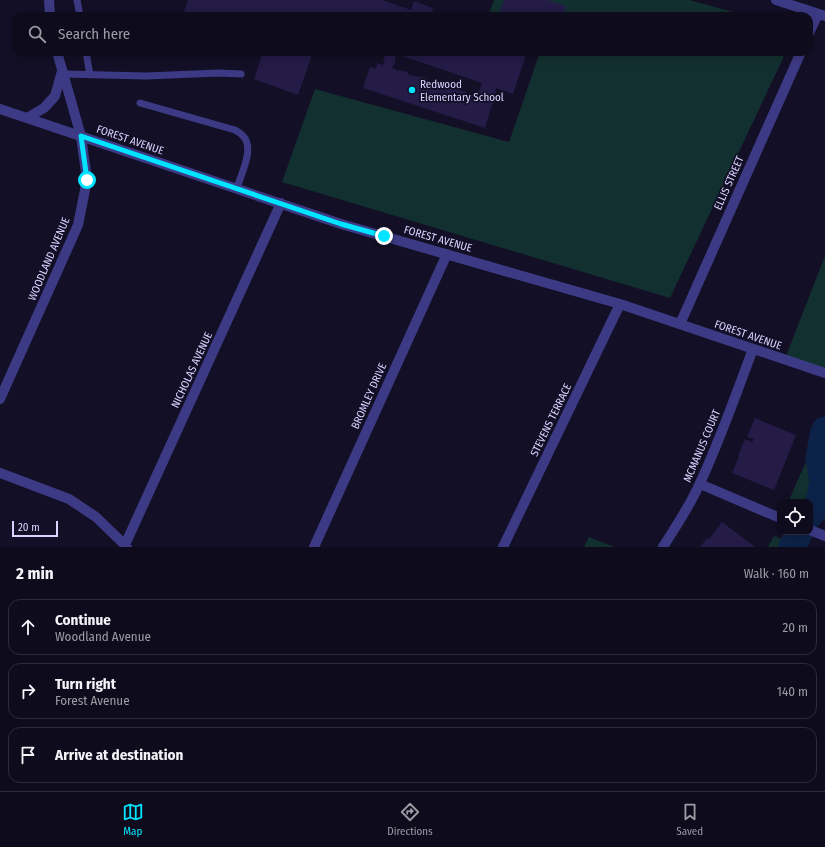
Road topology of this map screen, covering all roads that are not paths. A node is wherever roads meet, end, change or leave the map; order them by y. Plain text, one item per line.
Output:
1 (50, 0) edge
2 (77, 0) edge
3 (776, 0) edge
4 (50, 12) edge
5 (79, 12) edge
6 (812, 12) edge
7 (821, 15) edge
8 (813, 27) edge
9 (58, 56) edge
10 (87, 56) edge
11 (799, 56) edge
12 (63, 71) junction
13 (241, 74) dead end
14 (90, 75) junction
15 (140, 103) dead end
16 (0, 109) edge
17 (27, 118) junction
18 (81, 136) junction
19 (237, 188) junction
20 (281, 204) junction
21 (447, 254) junction
22 (620, 304) junction
23 (680, 324) junction
24 (753, 349) junction
25 (825, 373) edge
26 (0, 399) edge
27 (0, 473) edge
28 (700, 484) junction
29 (777, 517) edge
30 (813, 531) edge
31 (825, 536) edge
32 (126, 546) edge
33 (314, 547) edge
34 (504, 547) edge
35 (663, 547) edge

1 - 4 street
2 - 5 lane
3 - 6 street
7 - 8 street
9 - 12 street, WOODLAND AVENUE
10 - 14 lane
11 - 23 street, ELLIS STREET
12 - 14 lane
12 - 17 street
12 - 18 street, WOODLAND AVENUE
13 - 14 lane
15 - 19 lane
16 - 17 street, FOREST AVENUE
17 - 18 street, FOREST AVENUE
18 - 19 street, FOREST AVENUE
18 - 26 street, WOODLAND AVENUE
19 - 20 street, FOREST AVENUE
20 - 21 street, FOREST AVENUE
20 - 32 street, NICHOLAS AVENUE
21 - 22 street, FOREST AVENUE
21 - 33 street, BROMLEY DRIVE
22 - 23 street, FOREST AVENUE
22 - 34 street, STEVENS TERRACE
23 - 24 street, FOREST AVENUE
24 - 25 street, FOREST AVENUE
24 - 28 street, MCMANUS COURT
27 - 32 street
28 - 29 street
28 - 35 street, MCMANUS COURT
30 - 31 street

